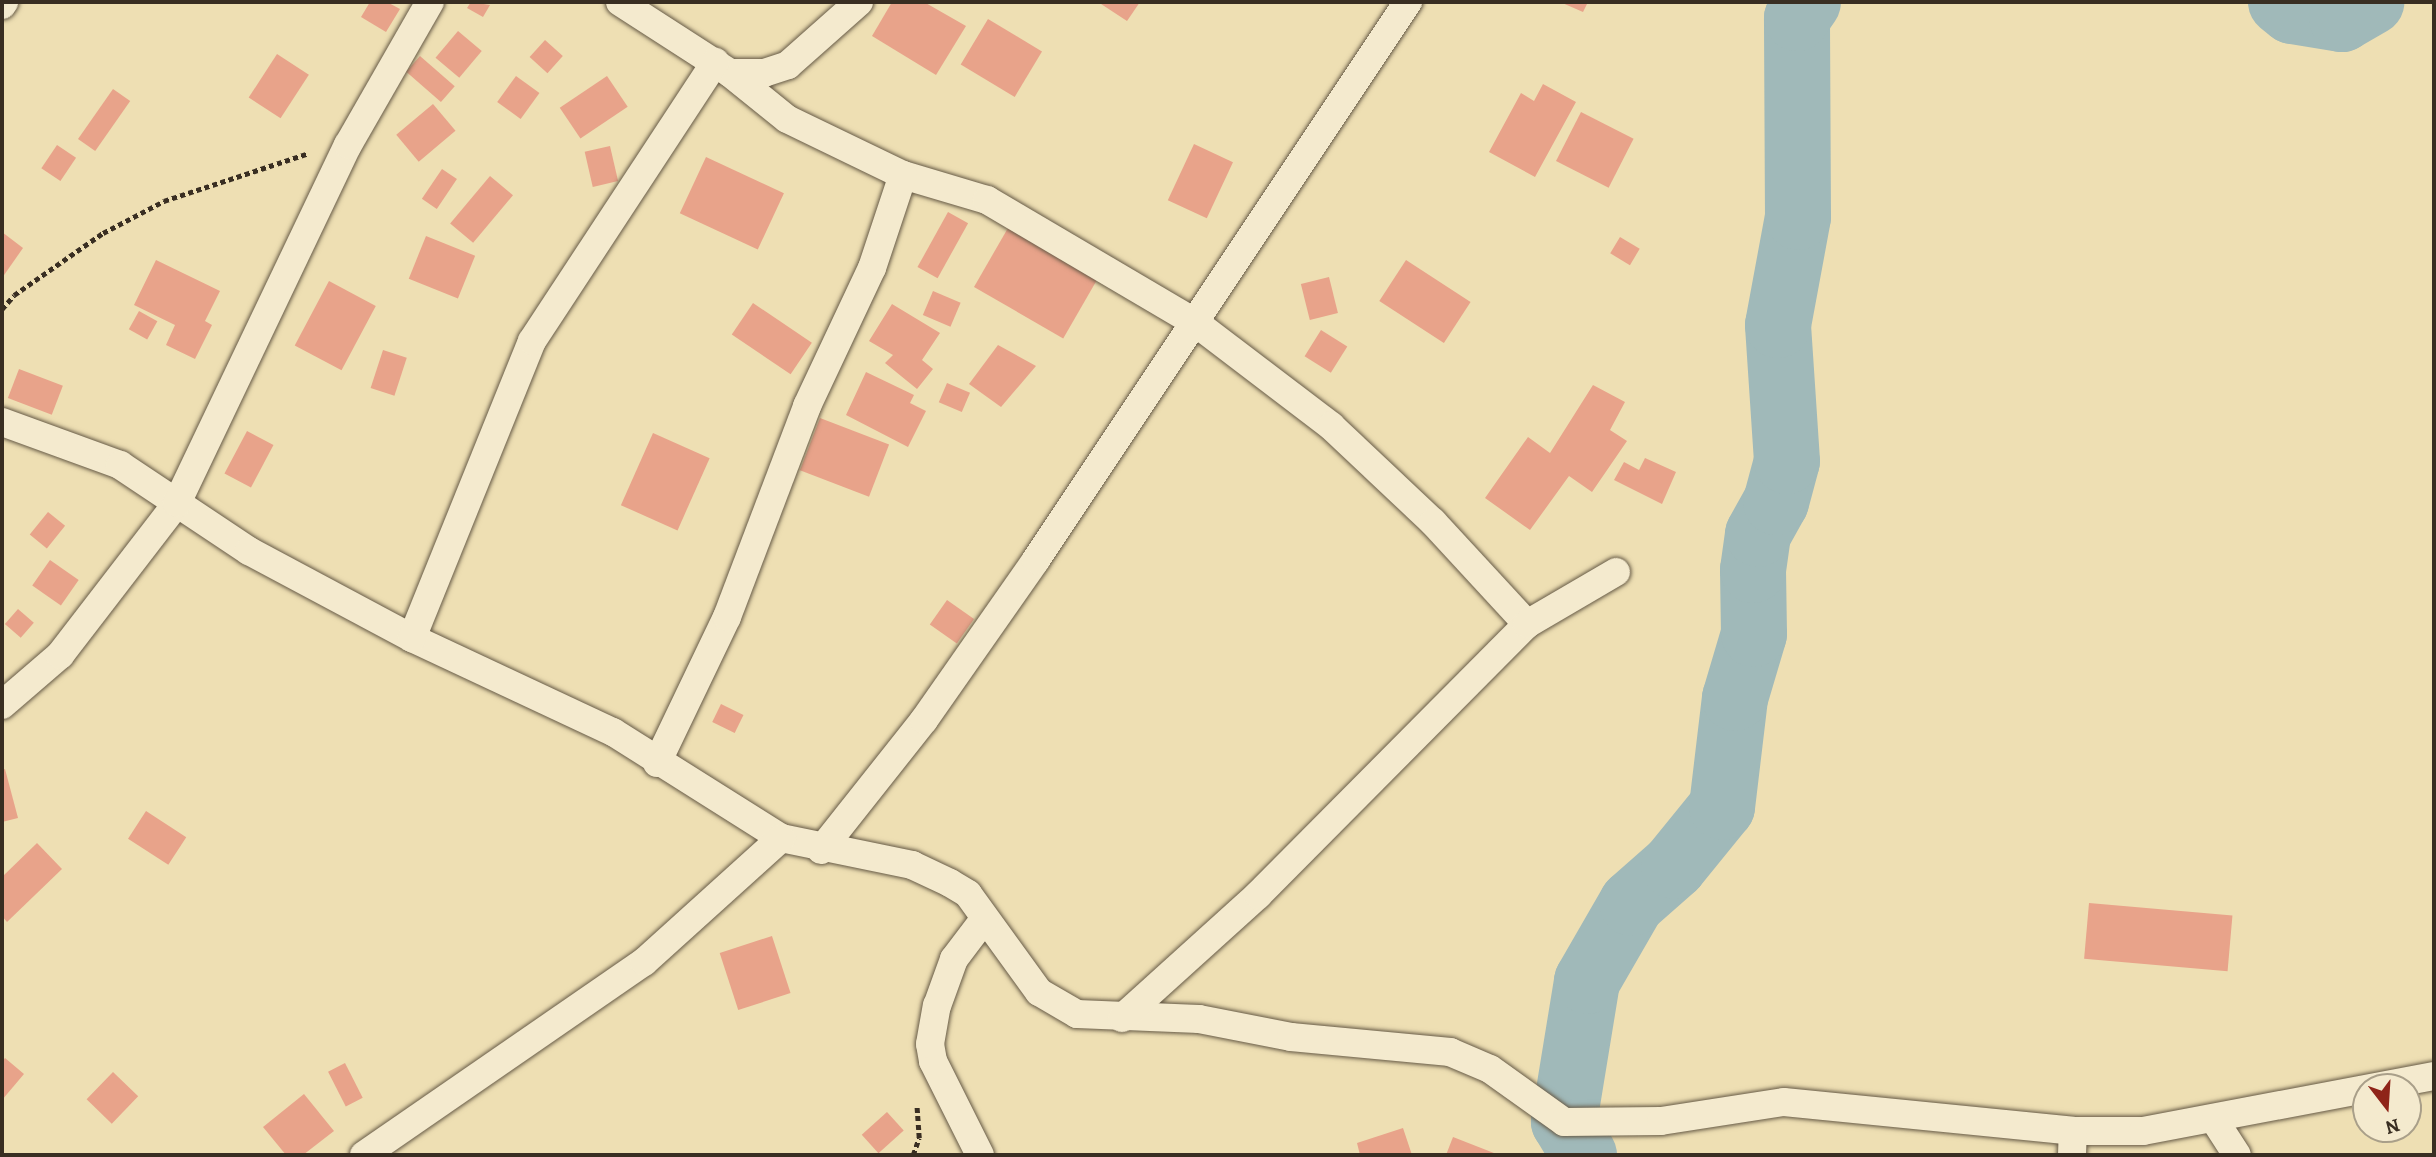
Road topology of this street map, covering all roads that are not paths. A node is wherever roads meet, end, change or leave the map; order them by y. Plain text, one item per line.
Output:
1 (430, 2) edge
2 (620, 2) edge
3 (859, 2) edge
4 (1408, 2) edge
5 (723, 67) junction
6 (903, 175) junction
7 (1196, 323) junction
8 (2, 422) edge
9 (177, 503) junction
10 (1616, 572) dead end
11 (1527, 624) junction
12 (412, 638) junction
13 (2, 705) edge
14 (657, 764) junction
15 (781, 838) junction
16 (821, 850) junction
17 (985, 918) junction
18 (1122, 1018) junction
19 (2434, 1076) edge
20 (2215, 1121) junction
21 (2073, 1143) edge
22 (364, 1155) edge
23 (980, 1155) edge
24 (2237, 1155) edge

1 - 9 street
2 - 5 street
3 - 5 street
4 - 7 street
5 - 6 street
5 - 12 street
6 - 7 street
6 - 14 street
7 - 11 street
7 - 16 street
8 - 9 street
9 - 12 street
9 - 13 street
10 - 11 street
11 - 18 street
12 - 14 street
14 - 15 street
15 - 16 street
15 - 22 street
16 - 17 street
17 - 18 street
17 - 23 street
18 - 21 street
19 - 20 street
20 - 21 street
20 - 24 street

